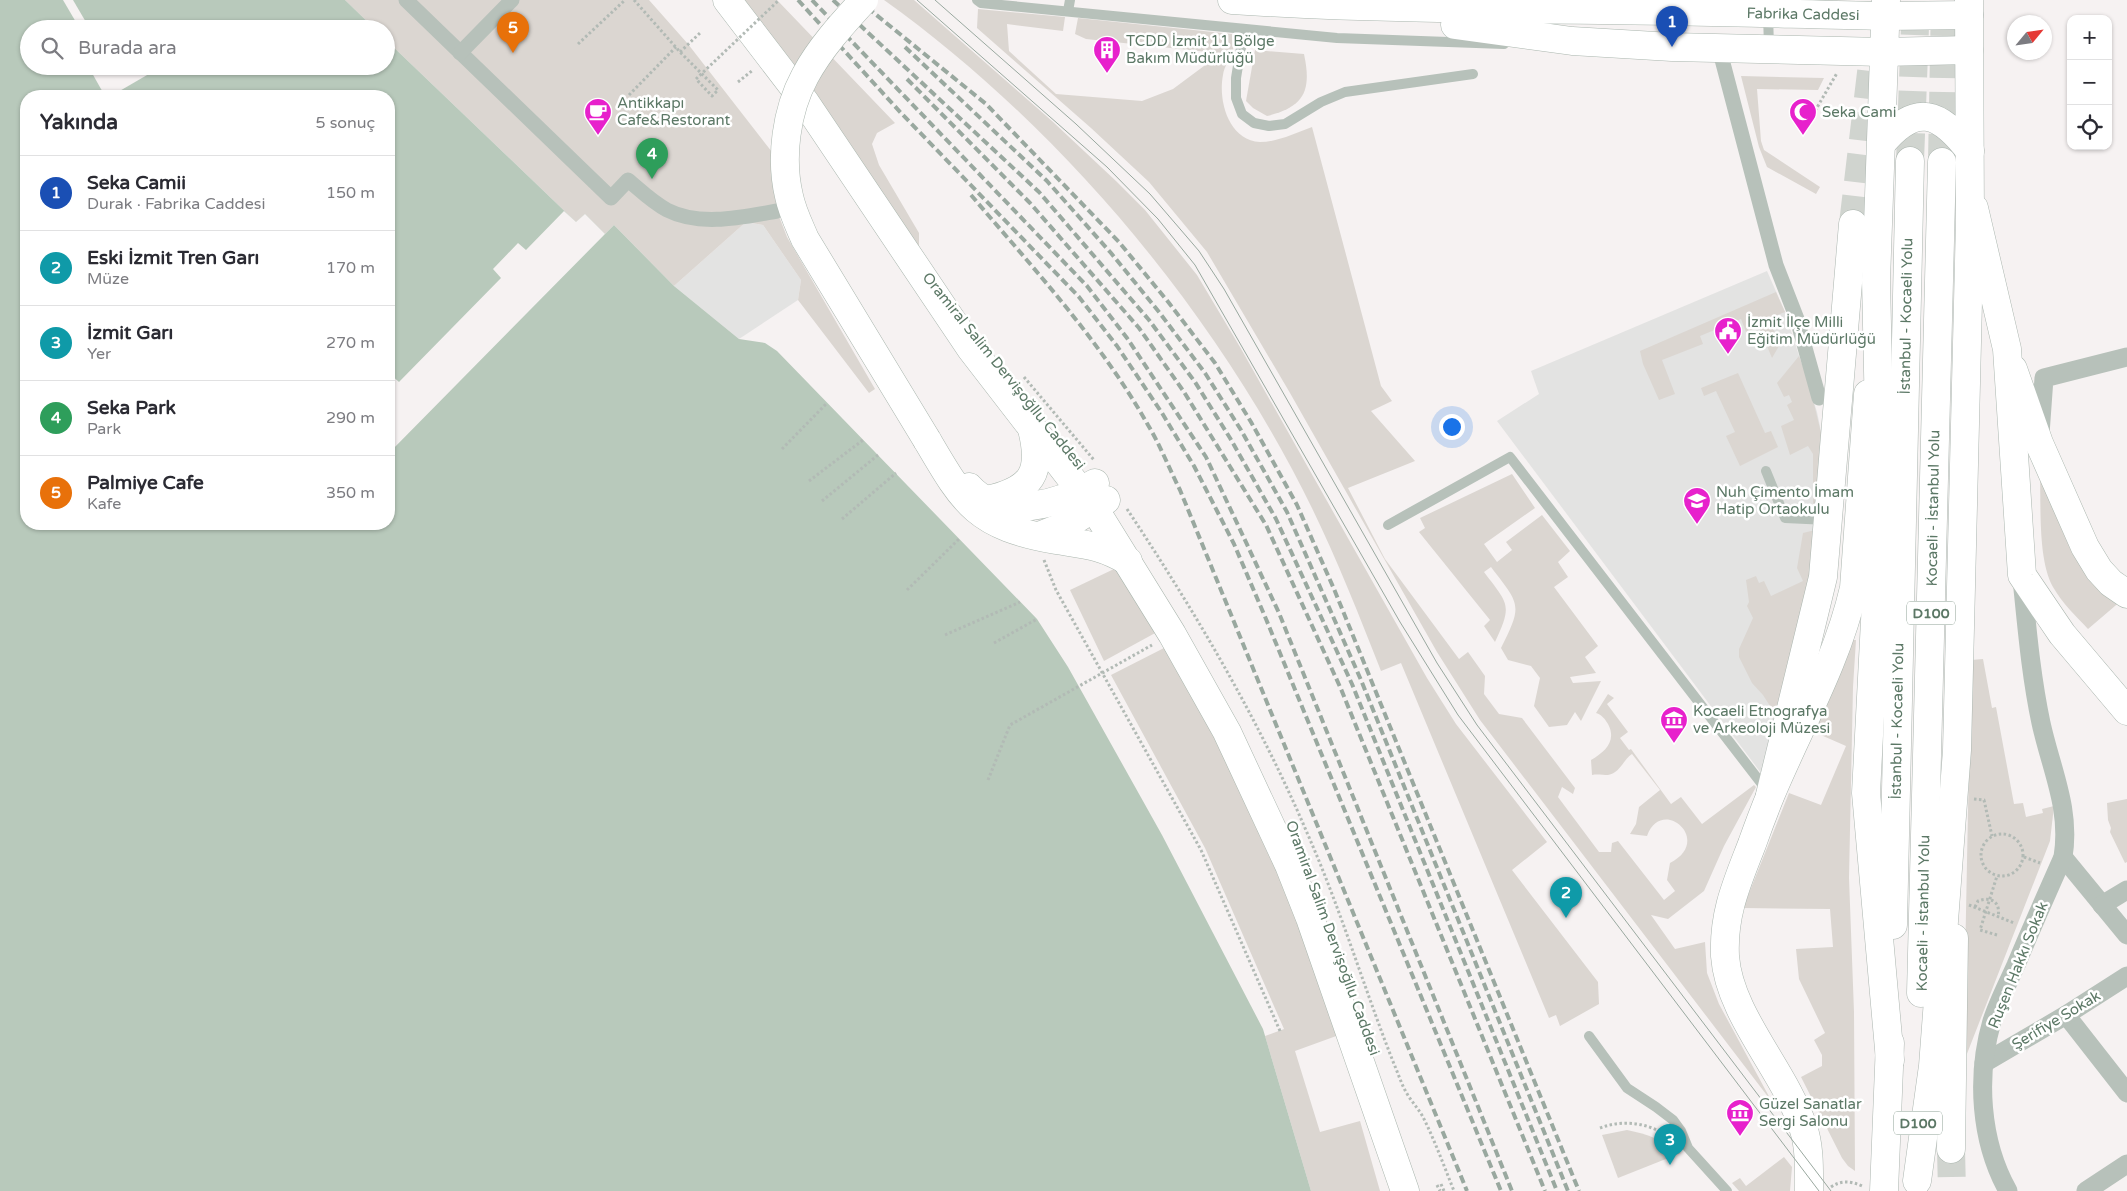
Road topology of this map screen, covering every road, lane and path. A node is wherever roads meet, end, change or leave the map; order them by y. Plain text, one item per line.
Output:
1 (406, 0) edge
2 (512, 0) edge
3 (624, 0) edge
4 (634, 0) edge
5 (727, 0) edge
6 (779, 0) edge
7 (864, 0) edge
8 (977, 0) edge
9 (1070, 0) edge
10 (1232, 0) edge
11 (1491, 5) edge
12 (1589, 5) edge
13 (1668, 6) edge
14 (1330, 7) junction
15 (1760, 7) edge
16 (1885, 8) edge
17 (1969, 8) edge
18 (1068, 11) junction
19 (1244, 29) junction
20 (700, 33) dead end
21 (1572, 41) junction
22 (578, 44) dead end
23 (676, 47) junction
24 (1719, 48) junction
25 (1770, 48) junction
26 (1969, 50) junction
27 (680, 52) junction
28 (1883, 52) junction
29 (460, 53) junction
30 (1841, 66) dead end
31 (756, 68) dead end
32 (1473, 74) dead end
33 (738, 82) dead end
34 (629, 95) dead end
35 (1815, 111) dead end
36 (1882, 144) junction
37 (1970, 151) junction
38 (1910, 162) tunnel mouth
39 (1942, 162) tunnel mouth
40 (1970, 190) junction
41 (777, 211) dead end
42 (1853, 224) tunnel mouth
43 (909, 256) junction
44 (1876, 280) junction
45 (2007, 349) junction
46 (2127, 357) edge
47 (1819, 398) dead end
48 (827, 403) dead end
49 (1032, 429) junction
50 (863, 440) dead end
51 (927, 440) junction
52 (2039, 443) junction
53 (782, 449) dead end
54 (878, 455) dead end
55 (1766, 471) dead end
56 (896, 473) dead end
57 (809, 481) dead end
58 (1094, 495) junction
59 (987, 500) junction
60 (822, 501) dead end
61 (842, 519) dead end
62 (1828, 520) junction
63 (1388, 525) dead end
64 (959, 539) dead end
65 (1041, 546) junction
66 (1128, 561) junction
67 (2022, 575) junction
68 (907, 590) dead end
69 (2127, 594) edge
70 (1020, 602) dead end
71 (1037, 618) dead end
72 (945, 634) dead end
73 (994, 642) dead end
74 (1153, 645) dead end
75 (1102, 672) junction
76 (2127, 710) edge
77 (1957, 750) junction
78 (988, 780) dead end
79 (1770, 795) junction
80 (1967, 798) dead end
81 (1992, 836) junction
82 (2063, 857) junction
83 (1997, 876) junction
84 (2127, 890) edge
85 (1990, 899) junction
86 (1966, 904) dead end
87 (2102, 904) junction
88 (1975, 907) junction
89 (1986, 912) junction
90 (1998, 916) junction
91 (2031, 930) junction
92 (1997, 935) dead end
93 (2127, 935) edge
94 (2127, 976) edge
95 (2066, 1015) junction
96 (1280, 1031) dead end
97 (1589, 1036) dead end
98 (1890, 1060) junction
99 (1984, 1063) junction
100 (1926, 1065) junction
101 (2127, 1093) edge
102 (1951, 1149) tunnel mouth
103 (2127, 1164) edge
104 (1917, 1186) edge
105 (1434, 1187) edge
106 (1876, 1190) edge
107 (1405, 1191) edge
108 (1440, 1191) edge
109 (1444, 1191) edge
110 (1727, 1191) edge
111 (1809, 1191) edge
112 (1826, 1191) edge
113 (2008, 1191) edge
114 (2086, 1191) edge

1 - 29 street
2 - 29 street
3 - 22 path
4 - 23 path
5 - 43 main road
6 - 27 path, bridge
7 - 51 main road, bridge
8 - 18 lane
9 - 18 lane
10 - 14 main road
11 - 12 main road, Fabrika Caddesi
11 - 14 main road, Fabrika Caddesi
12 - 13 main road, Fabrika Caddesi
13 - 15 main road, Fabrika Caddesi
14 - 21 main road
15 - 16 main road, Fabrika Caddesi
15 - 25 lane
16 - 17 main road, Fabrika Caddesi
16 - 28 main road
17 - 26 main road
18 - 19 lane
19 - 21 lane
19 - 32 lane
20 - 27 path
21 - 24 main road
23 - 27 path
23 - 34 path
24 - 25 main road
24 - 47 street
25 - 28 main road
26 - 28 main road
26 - 37 main road
28 - 36 main road
29 - 41 street
30 - 35 path
31 - 33 path
36 - 37 main road
36 - 44 main road
37 - 40 main road
38 - 98 main road, İstanbul - Kocaeli Yolu / D100
39 - 100 main road, Kocaeli - İstanbul Yolu / D100
40 - 45 main road
40 - 77 main road
42 - 62 main road
43 - 49 main road
43 - 58 main road, Oramiral Salim Dervişoğllu Caddesi
44 - 79 main road
44 - 98 main road
45 - 52 main road
45 - 67 main road
46 - 52 street
48 - 53 path
49 - 58 main road
49 - 59 main road
50 - 57 path
51 - 59 main road
51 - 65 main road
52 - 69 main road
54 - 60 path
55 - 62 lane
56 - 61 path
58 - 59 main road
58 - 65 main road
58 - 66 main road, Oramiral Salim Dervişoğllu Caddesi
58 - 105 main road, Oramiral Salim Dervişoğllu Caddesi
62 - 79 main road
63 - 79 lane
64 - 68 path
65 - 66 main road
65 - 75 path
66 - 107 main road, Oramiral Salim Dervişoğllu Caddesi
67 - 76 main road
67 - 82 street, Ruşen Hakkı Sokak
70 - 72 path
71 - 73 path
74 - 75 path
75 - 78 path
75 - 96 path
77 - 100 main road
77 - 102 main road
79 - 111 main road
80 - 81 path
81 - 83 path
81 - 83 path
82 - 87 street
82 - 91 street, Ruşen Hakkı Sokak
83 - 85 path
84 - 87 street
85 - 88 path
85 - 89 path
85 - 90 path
86 - 88 path
87 - 93 street
88 - 89 path
89 - 90 path
89 - 92 path
90 - 91 path
91 - 99 street, Ruşen Hakkı Sokak
94 - 95 street, Şerifiye Sokak
95 - 99 street, Şerifiye Sokak
95 - 101 street
97 - 110 lane
98 - 106 main road, İstanbul - Kocaeli Yolu / D100
99 - 113 street, Ruşen Hakkı Sokak
100 - 104 main road, D100
103 - 114 street
105 - 108 path
105 - 109 path
106 - 112 path

